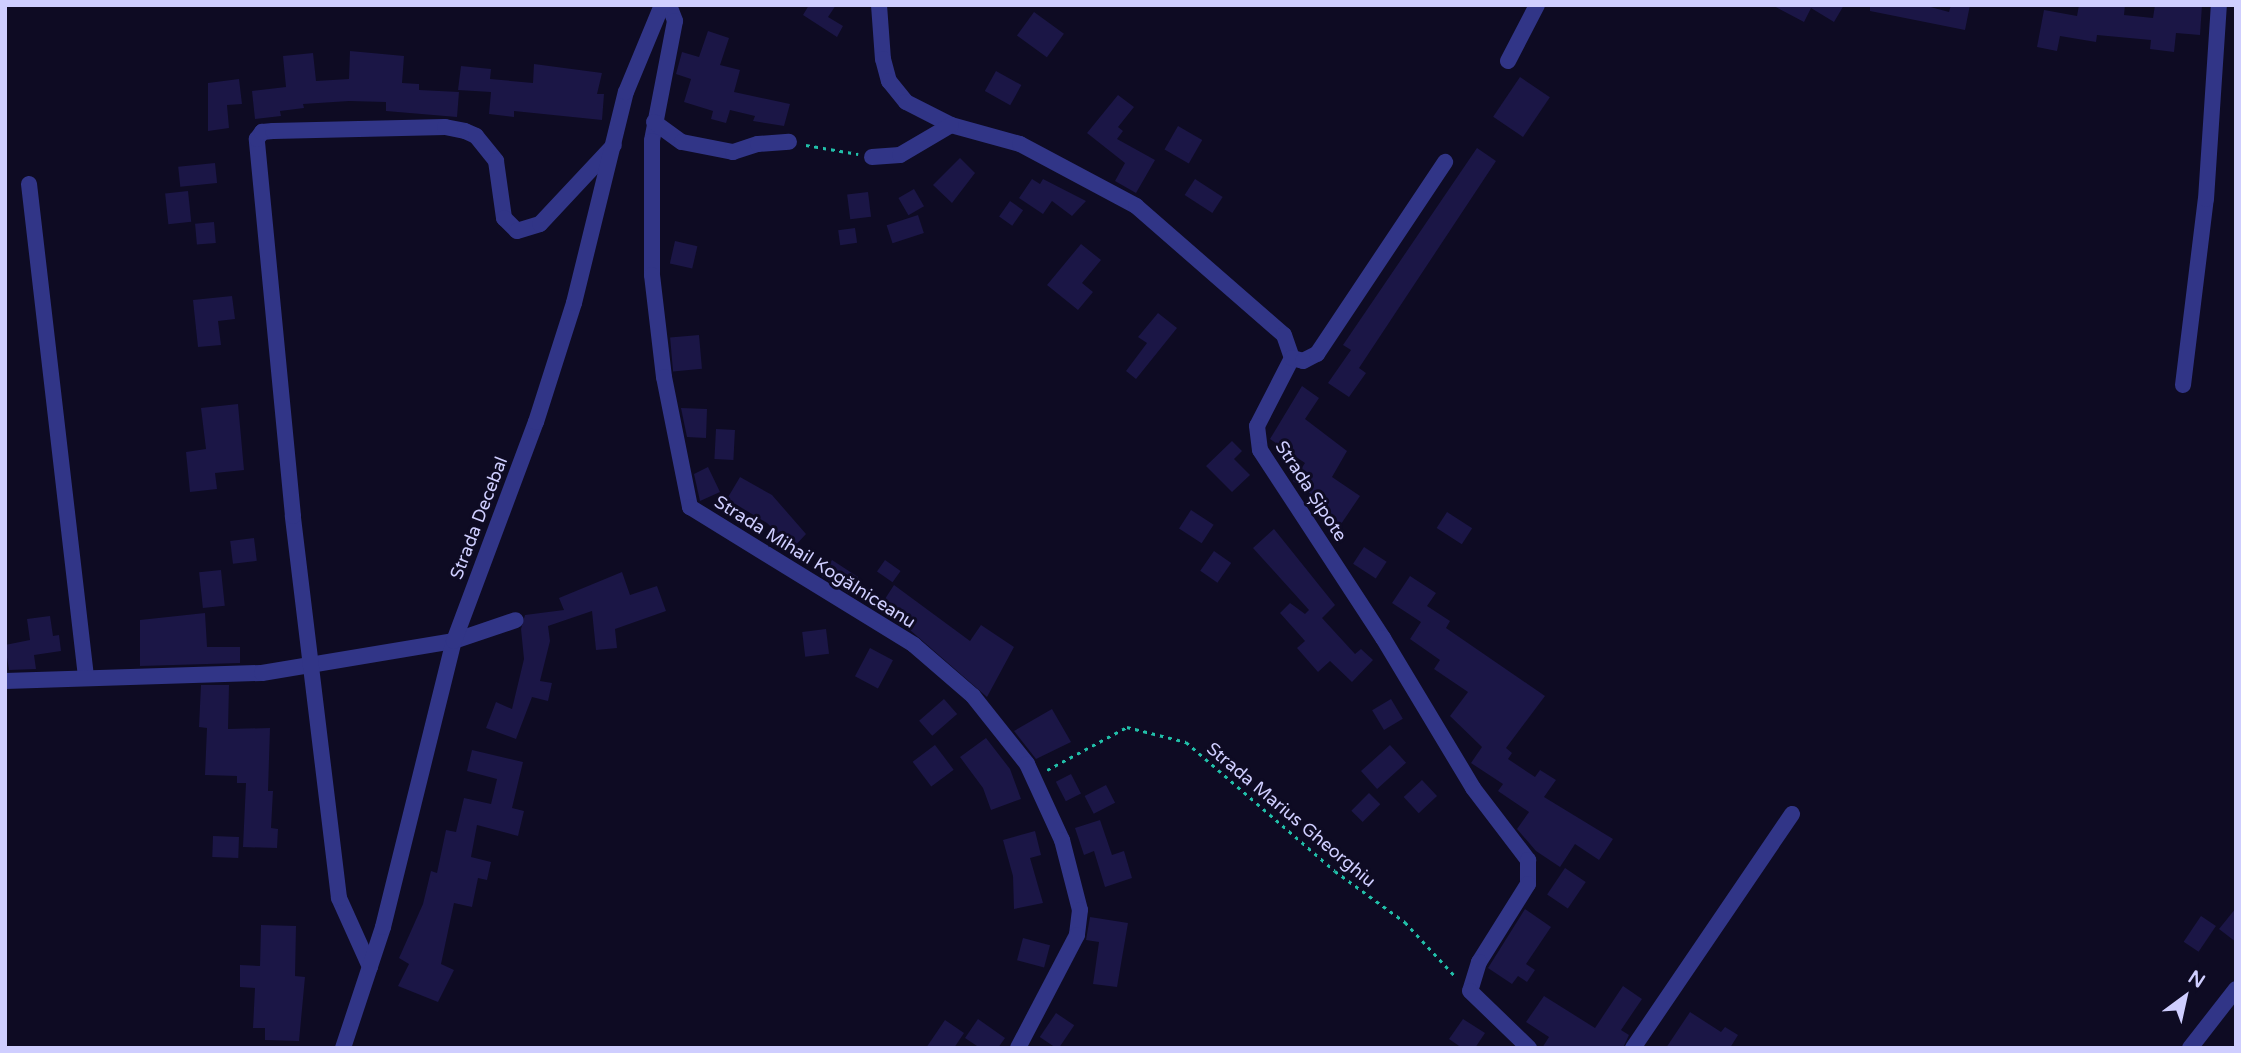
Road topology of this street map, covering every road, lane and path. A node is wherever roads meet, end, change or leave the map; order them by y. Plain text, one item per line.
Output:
1 (662, 5) edge
2 (669, 5) edge
3 (879, 5) edge
4 (1537, 5) edge
5 (2219, 5) edge
6 (1508, 61) dead end
7 (654, 122) junction
8 (951, 125) junction
9 (789, 142) joint
10 (614, 145) junction
11 (872, 157) joint
12 (1445, 162) dead end
13 (29, 184) dead end
14 (1292, 358) junction
15 (2183, 385) dead end
16 (516, 620) dead end
17 (454, 641) junction
18 (313, 664) junction
19 (86, 677) junction
20 (5, 681) edge
21 (1034, 776) junction
22 (1792, 814) dead end
23 (370, 967) junction
24 (2236, 989) edge
25 (1470, 991) junction
26 (343, 1048) edge
27 (1018, 1048) edge
28 (1529, 1048) edge
29 (1633, 1048) edge
30 (2190, 1048) edge

1 - 10 street, Strada Decebal
2 - 7 street, Strada Mihail Kogălniceanu
3 - 8 street
4 - 6 street
5 - 15 street
7 - 9 street
7 - 21 street, Strada Mihail Kogălniceanu
8 - 11 street
8 - 14 street
9 - 11 path
10 - 17 street, Strada Decebal
10 - 18 street
12 - 14 street
13 - 19 street
14 - 25 street, Strada Șipote
16 - 17 street
17 - 18 street
17 - 23 street, Strada Decebal
18 - 19 street
18 - 23 street
19 - 20 street
21 - 25 path, Strada Marius Gheorghiu
21 - 27 street, Strada Mihail Kogălniceanu
22 - 29 street
23 - 26 street, Strada Decebal
24 - 30 street
25 - 28 street

